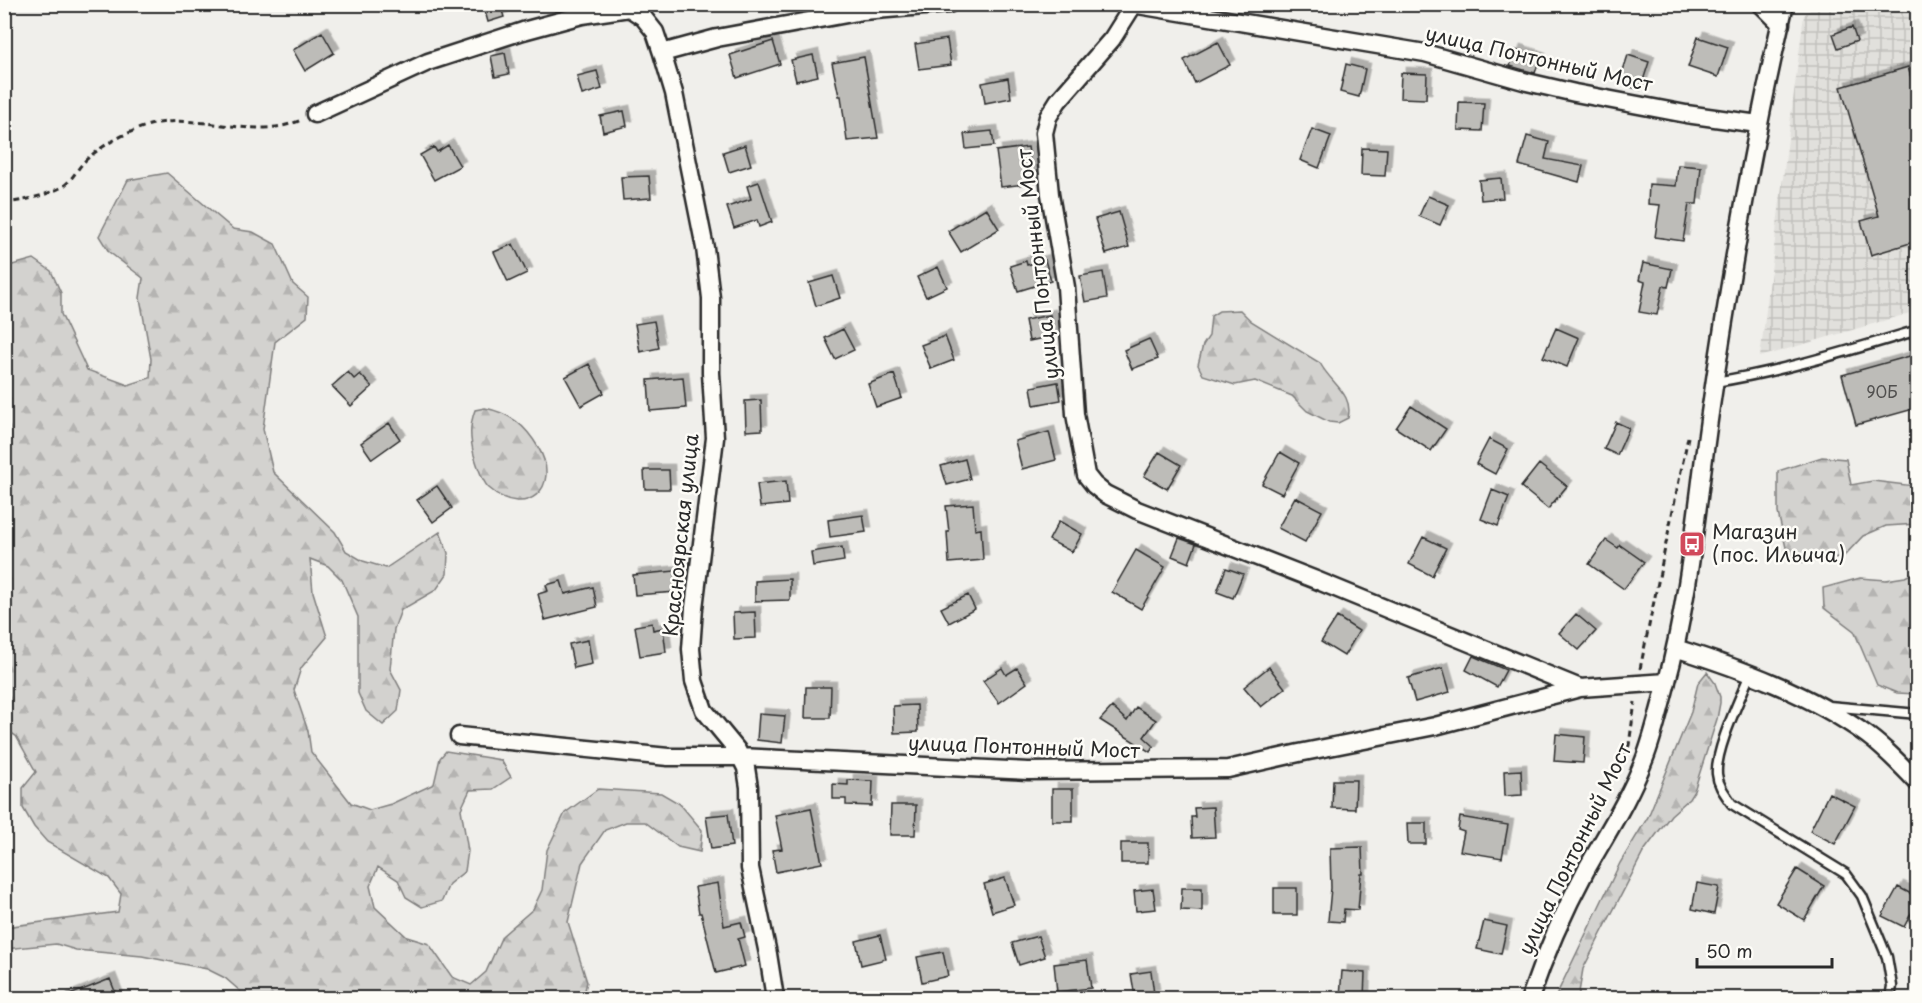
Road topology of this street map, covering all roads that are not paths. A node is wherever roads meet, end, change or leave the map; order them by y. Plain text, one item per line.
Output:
1 (949, 4) edge
2 (1761, 4) edge
3 (1785, 4) edge
4 (1133, 5) edge
5 (628, 6) edge
6 (1781, 24) junction
7 (662, 53) junction
8 (315, 114) road end
9 (1758, 124) junction
10 (1917, 330) edge
11 (1715, 382) junction
12 (1675, 648) junction
13 (1750, 674) junction
14 (1667, 682) junction
15 (1580, 688) junction
16 (1820, 705) junction
17 (1917, 714) edge
18 (459, 736) dead end
19 (740, 757) junction
20 (1917, 783) edge
21 (775, 999) edge
22 (1530, 999) edge
23 (1890, 999) edge

1 - 7 street
2 - 6 street
3 - 6 street, улица Понтонный Мост
4 - 9 street, улица Понтонный Мост
4 - 15 street, улица Понтонный Мост
5 - 7 street, Красноярская улица
5 - 8 street
6 - 9 street, улица Понтонный Мост
7 - 19 street, Красноярская улица
9 - 11 street, улица Понтонный Мост
10 - 11 lane
11 - 12 street, улица Понтонный Мост
12 - 13 street
12 - 14 street, улица Понтонный Мост
13 - 16 street
13 - 23 lane
14 - 15 street, улица Понтонный Мост
14 - 22 street, улица Понтонный Мост
15 - 19 street, улица Понтонный Мост
16 - 17 lane
16 - 20 street
18 - 19 street, улица Понтонный Мост
19 - 21 street, Красноярская улица

